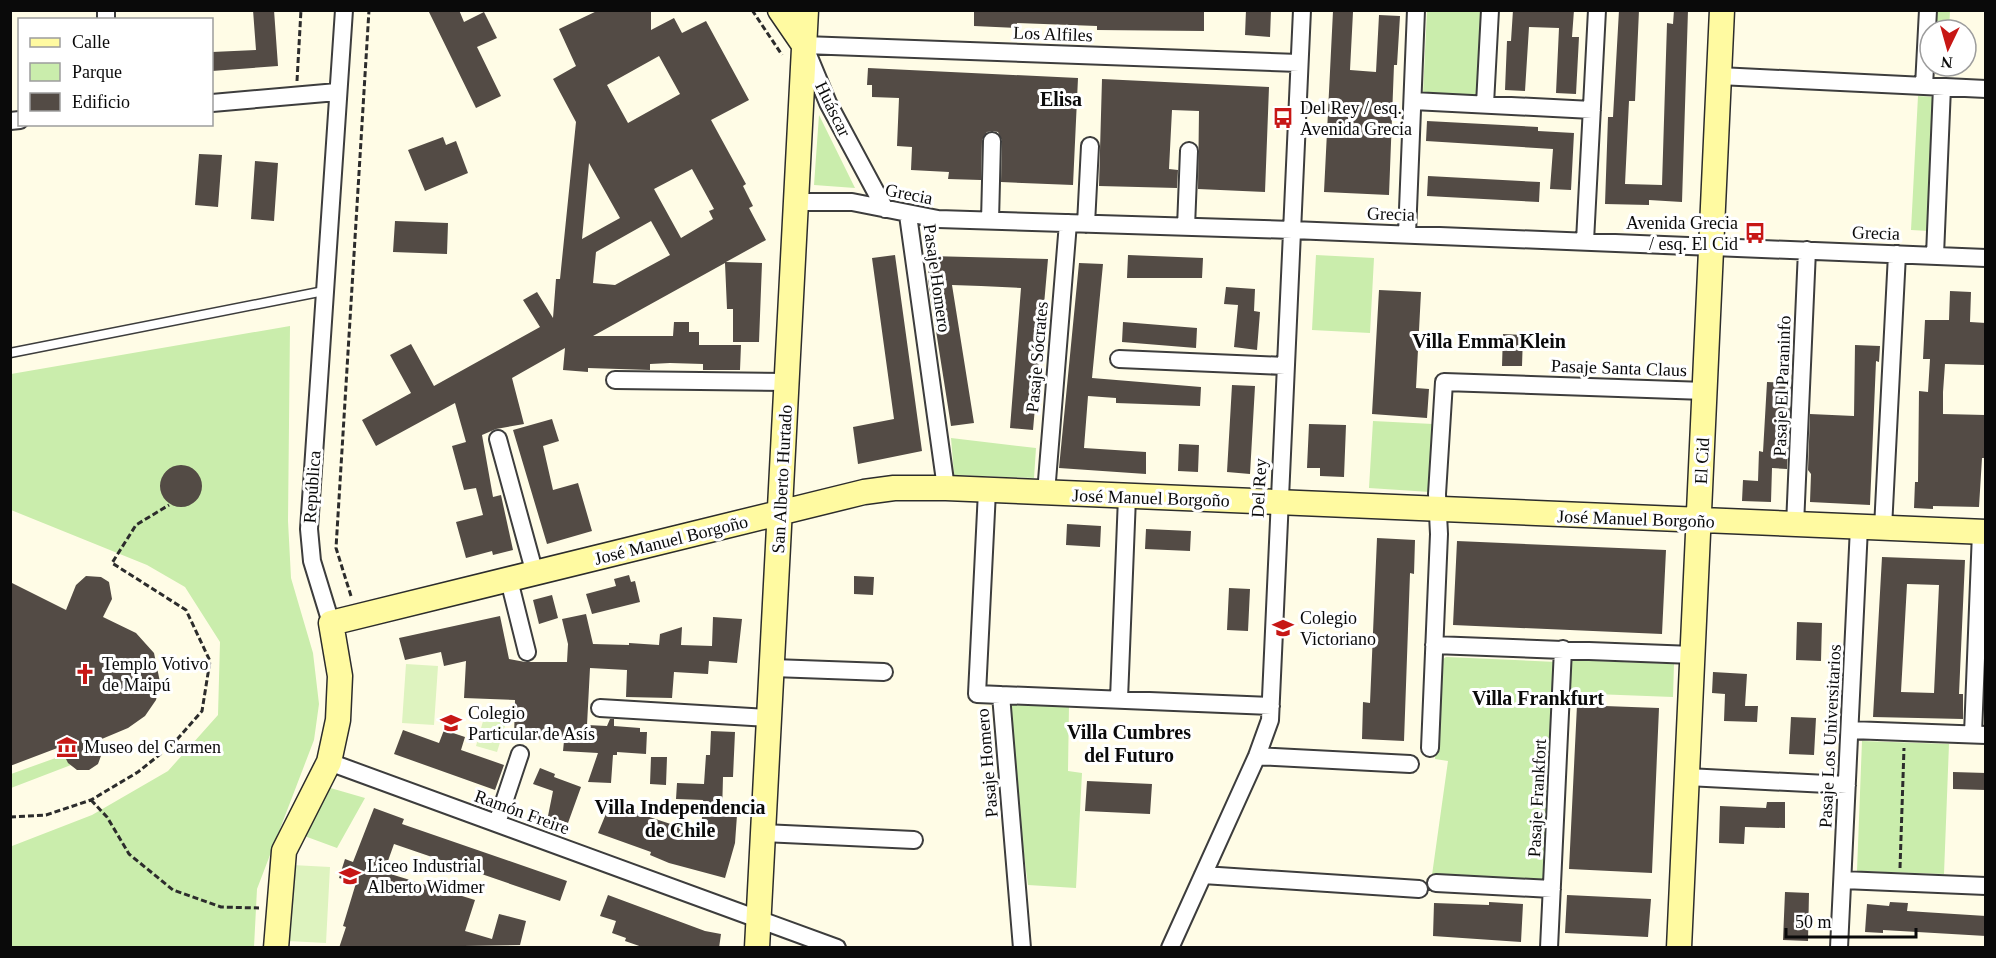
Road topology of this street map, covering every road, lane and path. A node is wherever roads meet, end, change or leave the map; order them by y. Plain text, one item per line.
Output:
1 (301, 10) edge
2 (344, 10) edge
3 (369, 10) edge
4 (752, 10) edge
5 (780, 10) edge
6 (806, 10) edge
7 (1302, 10) edge
8 (1416, 10) edge
9 (1490, 10) edge
10 (1597, 10) edge
11 (1722, 10) edge
12 (1928, 10) edge
13 (804, 45) junction
14 (784, 58) dead end
15 (1299, 63) junction
16 (1719, 76) junction
17 (1924, 86) junction
18 (1942, 87) junction
19 (1986, 89) edge
20 (337, 92) junction
21 (296, 95) junction
22 (1413, 101) junction
23 (213, 103) edge
24 (1485, 104) junction
25 (1592, 110) junction
26 (992, 141) dead end
27 (1090, 147) dead end
28 (1189, 151) dead end
29 (796, 202) junction
30 (885, 209) junction
31 (909, 215) junction
32 (990, 221) junction
33 (1068, 223) junction
34 (1086, 224) junction
35 (1186, 227) junction
36 (1292, 230) junction
37 (1407, 234) junction
38 (1585, 241) junction
39 (1712, 246) junction
40 (1807, 250) junction
41 (1897, 254) junction
42 (1935, 255) junction
43 (1986, 258) edge
44 (324, 291) junction
45 (10, 353) edge
46 (1119, 359) dead end
47 (1285, 366) junction
48 (615, 380) dead end
49 (787, 382) junction
50 (1705, 391) junction
51 (498, 439) dead end
52 (946, 488) junction
53 (987, 491) junction
54 (1046, 493) junction
55 (1128, 497) junction
56 (169, 504) dead end
57 (1278, 504) junction
58 (1438, 510) junction
59 (780, 513) junction
60 (1699, 521) junction
61 (1795, 525) junction
62 (1859, 527) junction
63 (1883, 528) junction
64 (1983, 532) edge
65 (535, 573) junction
66 (509, 580) junction
67 (357, 617) junction
68 (332, 623) junction
69 (1434, 645) junction
70 (1563, 649) junction
71 (527, 652) dead end
72 (1693, 655) junction
73 (773, 668) junction
74 (884, 672) dead end
75 (1001, 695) junction
76 (1119, 699) junction
77 (1271, 706) junction
78 (600, 708) dead end
79 (770, 718) junction
80 (1850, 730) junction
81 (1904, 732) junction
82 (1979, 734) edge
83 (1430, 748) dead end
84 (520, 753) dead end
85 (1257, 756) junction
86 (329, 762) junction
87 (1410, 764) dead end
88 (1687, 777) junction
89 (1847, 785) junction
90 (91, 800) junction
91 (10, 817) edge
92 (497, 824) junction
93 (763, 833) junction
94 (914, 840) dead end
95 (1203, 875) junction
96 (1843, 880) junction
97 (1899, 882) junction
98 (1436, 883) dead end
99 (1986, 886) edge
100 (1419, 889) dead end
101 (1552, 889) junction
102 (278, 908) junction
103 (758, 919) junction
104 (276, 948) edge
105 (757, 948) edge
106 (837, 948) edge
107 (1022, 948) edge
108 (1170, 948) edge
109 (1549, 948) edge
110 (1679, 948) edge
111 (1839, 948) edge

1 - 21 path
2 - 20 street, República
3 - 67 path
4 - 14 path
5 - 13 street, Huáscar
6 - 13 street, San Alberto Hurtado
7 - 15 street, Del Rey
8 - 22 street
9 - 24 street
10 - 25 street
11 - 16 street, El Cid
12 - 17 street
13 - 15 street, Los Alfiles
13 - 29 street, San Alberto Hurtado
13 - 30 street, Huáscar
15 - 36 street, Del Rey
16 - 17 street
16 - 39 street, El Cid
17 - 18 street
18 - 19 street
18 - 42 street
20 - 21 street
20 - 44 street, República
21 - 23 street
22 - 24 street
22 - 37 street
24 - 25 street
25 - 38 street
26 - 32 street
27 - 34 street
28 - 35 street
29 - 30 street, Grecia
29 - 49 street, San Alberto Hurtado
30 - 31 street, Grecia
31 - 32 street, Grecia
31 - 52 street, Pasaje Homero
32 - 33 street, Grecia
33 - 34 street, Grecia
33 - 54 street, Pasaje Sócrates
34 - 35 street, Grecia
35 - 36 street, Grecia
36 - 37 street, Grecia
36 - 47 street, Del Rey
37 - 38 street, Grecia
38 - 39 street, Grecia
39 - 40 street, Grecia
39 - 50 street, El Cid
40 - 41 street, Grecia
40 - 61 street, Pasaje El Paraninfo
41 - 42 street, Grecia
41 - 63 street
42 - 43 street, Grecia
44 - 45 lane
44 - 68 street, República
46 - 47 street
47 - 57 street, Del Rey
48 - 49 street
49 - 59 street, San Alberto Hurtado
50 - 58 street, Pasaje Santa Claus
50 - 60 street, El Cid
51 - 65 street
52 - 53 street, José Manuel Borgoño
52 - 59 street, José Manuel Borgoño
53 - 54 street, José Manuel Borgoño
53 - 75 street, Pasaje Homero
54 - 55 street, José Manuel Borgoño
55 - 57 street, José Manuel Borgoño
55 - 76 street
56 - 90 path
57 - 58 street, José Manuel Borgoño
57 - 77 street, Del Rey
58 - 60 street, José Manuel Borgoño
58 - 69 street
59 - 65 street, José Manuel Borgoño
59 - 73 street, San Alberto Hurtado
60 - 61 street, José Manuel Borgoño
60 - 72 street, El Cid
61 - 62 street, José Manuel Borgoño
62 - 63 street, José Manuel Borgoño
62 - 80 street, Pasaje Los Universitarios
63 - 64 street, José Manuel Borgoño
64 - 82 street
65 - 66 street, José Manuel Borgoño
66 - 67 street, José Manuel Borgoño
66 - 71 street
67 - 68 street, José Manuel Borgoño
68 - 86 street, República
69 - 70 street
69 - 83 street
70 - 72 street
70 - 101 street, Pasaje Frankfort
72 - 88 street, El Cid
73 - 74 street
73 - 79 street, San Alberto Hurtado
75 - 76 street
75 - 107 street, Pasaje Homero
76 - 77 street
77 - 85 street, Del Rey
78 - 79 street
79 - 93 street, San Alberto Hurtado
80 - 81 street
80 - 89 street, Pasaje Los Universitarios
81 - 82 street
81 - 97 path
84 - 92 street
85 - 87 street
85 - 95 street, Del Rey
86 - 92 street, Ramón Freire
86 - 102 street, República
88 - 89 street
88 - 110 street, El Cid
89 - 96 street, Pasaje Los Universitarios
90 - 91 path
90 - 102 path
92 - 103 street, Ramón Freire
93 - 94 street
93 - 103 street, San Alberto Hurtado
95 - 100 street
95 - 108 street, Del Rey
96 - 97 street
96 - 111 street, Pasaje Los Universitarios
97 - 99 street
98 - 101 street
101 - 109 street, Pasaje Frankfort
102 - 104 street, República
103 - 105 street, San Alberto Hurtado
103 - 106 street, Ramón Freire

